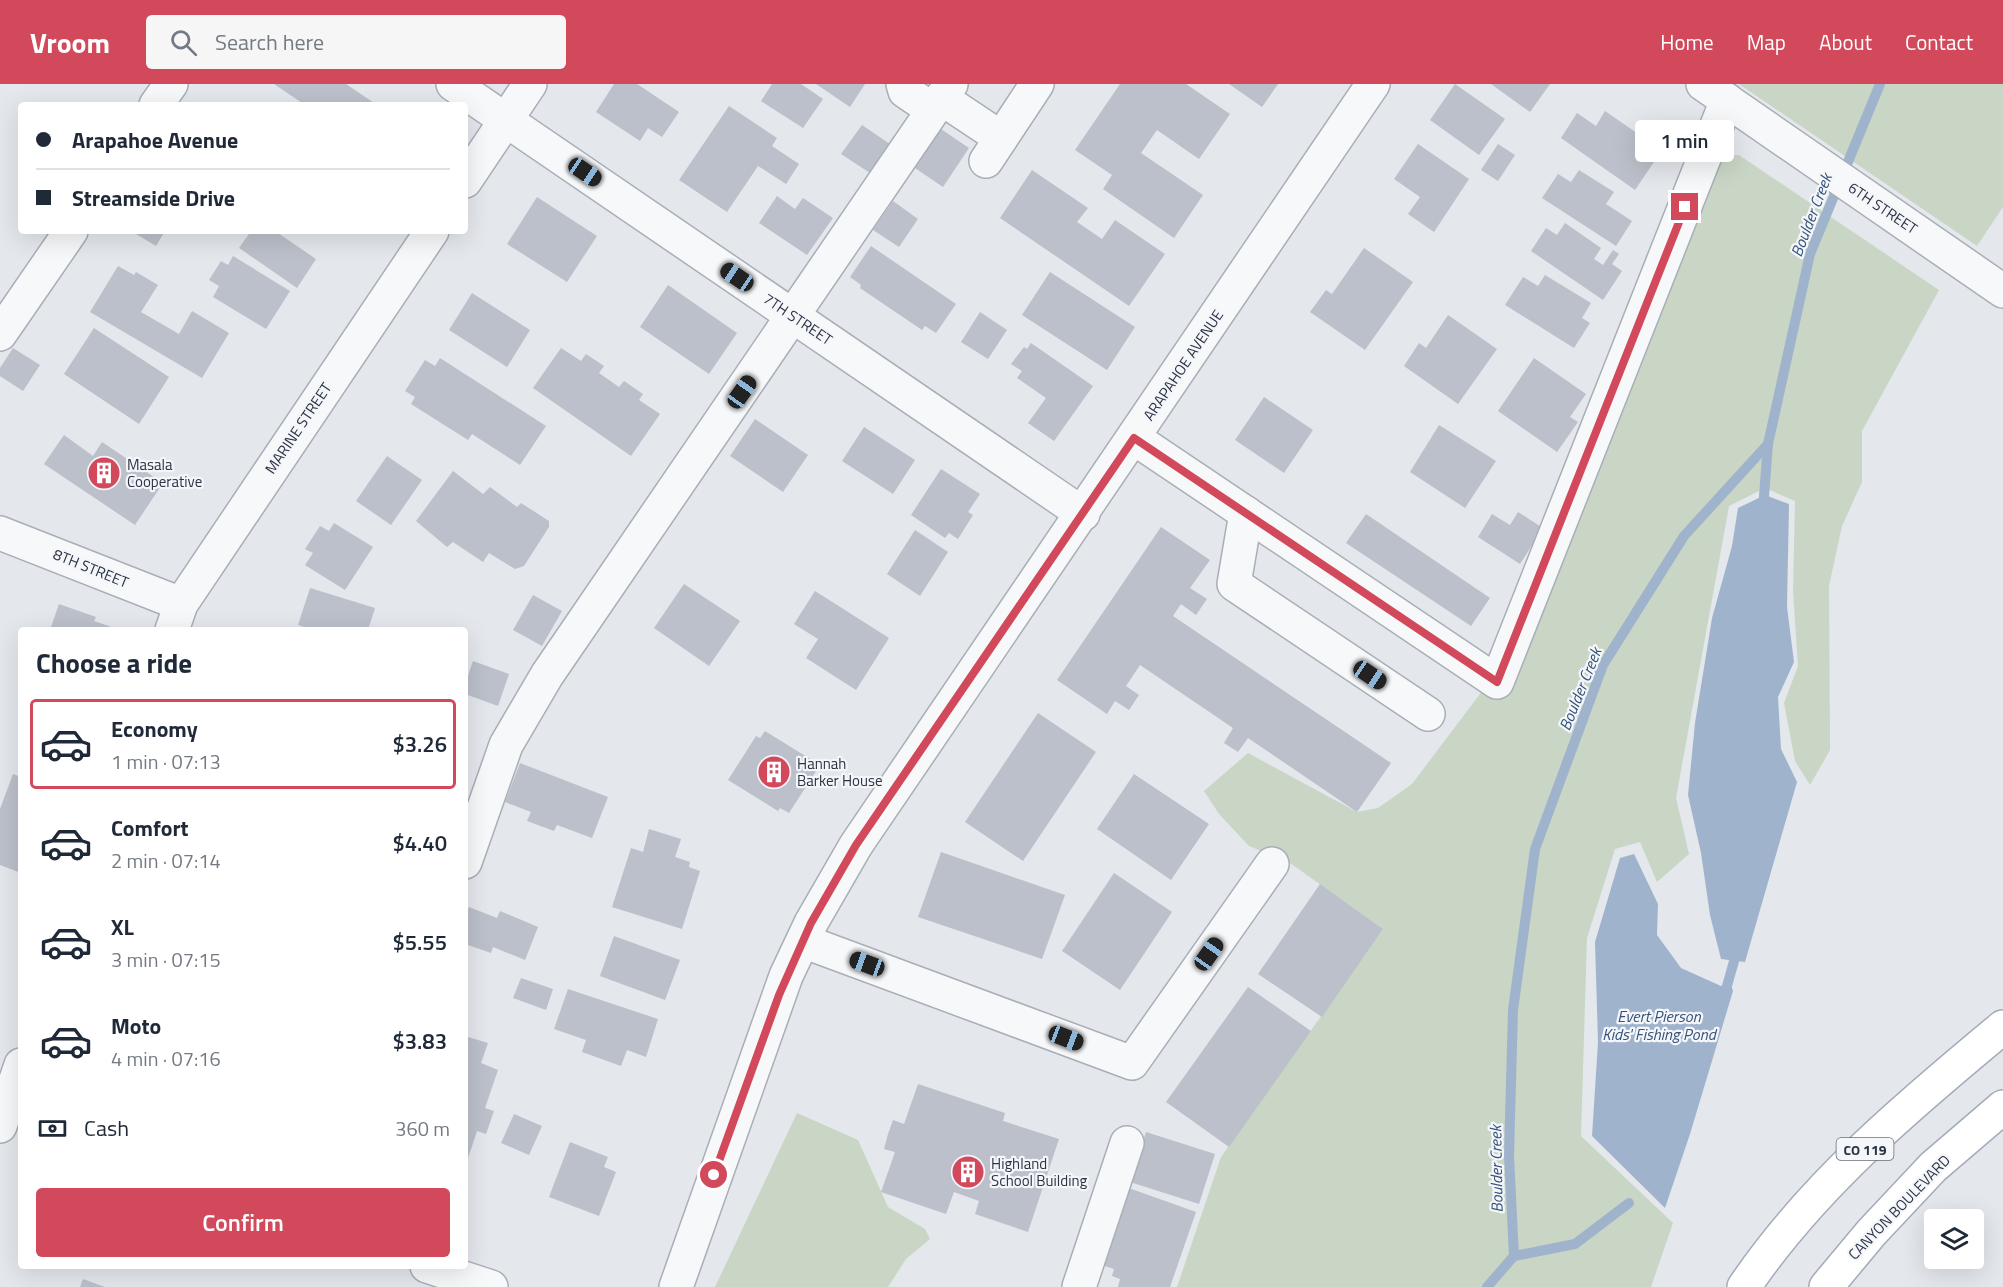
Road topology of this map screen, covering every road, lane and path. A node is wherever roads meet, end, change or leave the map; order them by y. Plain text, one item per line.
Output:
1 (171, 84) edge
2 (453, 84) edge
3 (530, 84) edge
4 (903, 84) edge
5 (1037, 84) edge
6 (1373, 84) edge
7 (1715, 92) edge
8 (942, 97) edge
9 (158, 102) edge
10 (506, 118) junction
11 (468, 176) edge
12 (68, 234) edge
13 (430, 234) edge
14 (2003, 291) edge
15 (794, 316) junction
16 (0, 334) edge
17 (1134, 438) junction
18 (1246, 513) junction
19 (1083, 514) junction
20 (0, 532) edge
21 (177, 617) edge
22 (1428, 714) dead end
23 (468, 853) edge
24 (1272, 864) dead end
25 (803, 941) junction
26 (2003, 1027) edge
27 (18, 1077) edge
28 (2003, 1107) edge
29 (6, 1124) edge
30 (1127, 1143) dead end
31 (436, 1269) edge
32 (491, 1287) edge
33 (676, 1287) edge
34 (1079, 1287) edge
35 (1744, 1287) edge
36 (1826, 1287) edge

1 - 9 street
2 - 10 street, 7TH STREET
3 - 10 street
4 - 8 street
5 - 8 street
6 - 17 street, ARAPAHOE AVENUE
7 - 14 street, 6TH STREET
7 - 18 street
8 - 15 street
10 - 11 street
10 - 15 street, 7TH STREET
12 - 16 street
13 - 21 street, MARINE STREET
15 - 19 street, 7TH STREET
15 - 23 street
17 - 18 street
17 - 19 street, ARAPAHOE AVENUE
18 - 22 street
19 - 25 street, ARAPAHOE AVENUE
20 - 21 street, 8TH STREET
24 - 25 street
25 - 33 street, ARAPAHOE AVENUE
26 - 35 main road, CO 119
27 - 29 street
28 - 36 main road, CANYON BOULEVARD
30 - 34 street
31 - 32 street

